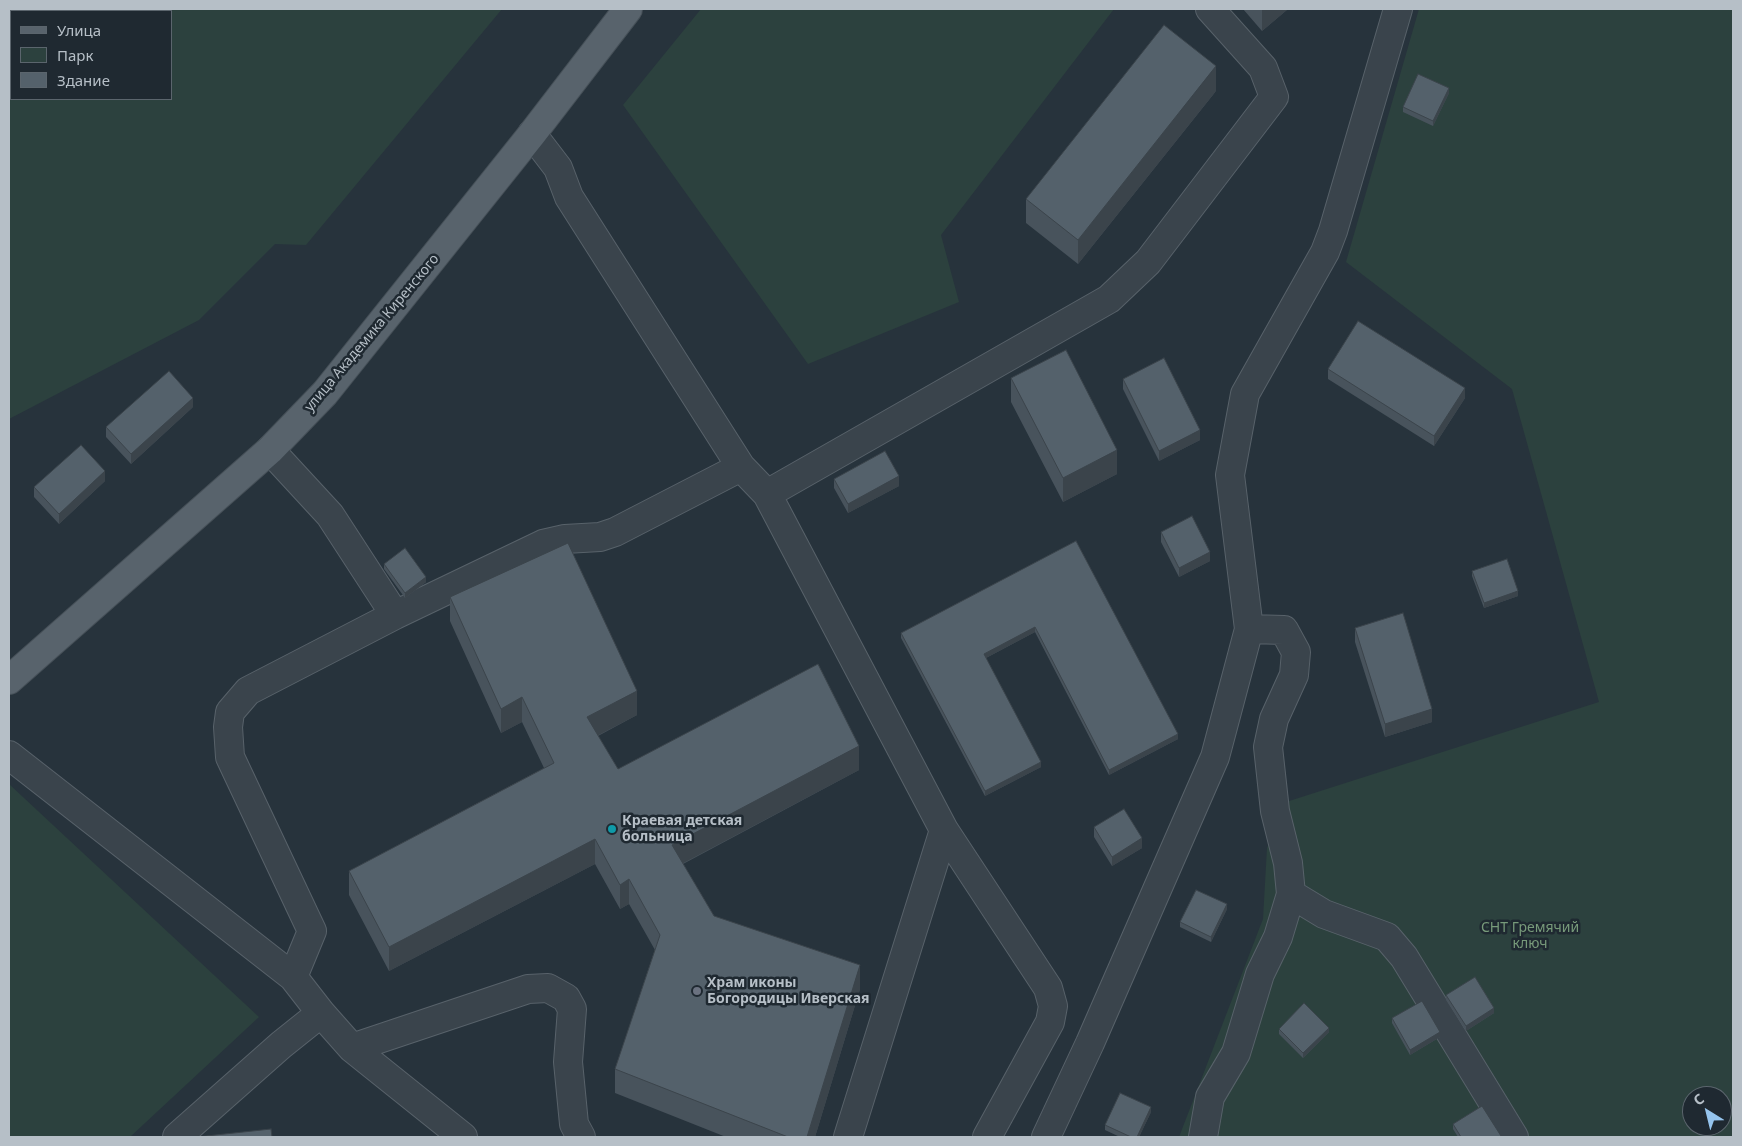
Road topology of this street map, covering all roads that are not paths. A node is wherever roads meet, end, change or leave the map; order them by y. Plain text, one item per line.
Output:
1 (628, 9) edge
2 (1210, 9) edge
3 (1398, 9) edge
4 (532, 134) junction
5 (270, 450) junction
6 (741, 467) junction
7 (767, 494) junction
8 (396, 615) junction
9 (1250, 629) junction
10 (9, 680) edge
11 (9, 756) edge
12 (944, 830) junction
13 (1291, 894) junction
14 (293, 976) junction
15 (321, 1013) junction
16 (352, 1048) junction
17 (177, 1137) edge
18 (463, 1137) edge
19 (581, 1137) edge
20 (848, 1137) edge
21 (987, 1137) edge
22 (1046, 1137) edge
23 (1203, 1137) edge
24 (1514, 1137) edge

1 - 4 main road, улица Академика Киренского
2 - 7 lane
3 - 9 lane
4 - 5 main road, улица Академика Киренского
4 - 6 lane
5 - 8 lane
5 - 10 main road, улица Академика Киренского
6 - 7 lane
6 - 8 lane
7 - 12 lane
8 - 14 lane
9 - 13 lane
9 - 22 lane
11 - 14 lane
12 - 20 lane
12 - 21 lane
13 - 23 lane
13 - 24 lane
14 - 15 lane
15 - 16 lane
15 - 17 lane
16 - 18 lane
16 - 19 lane

